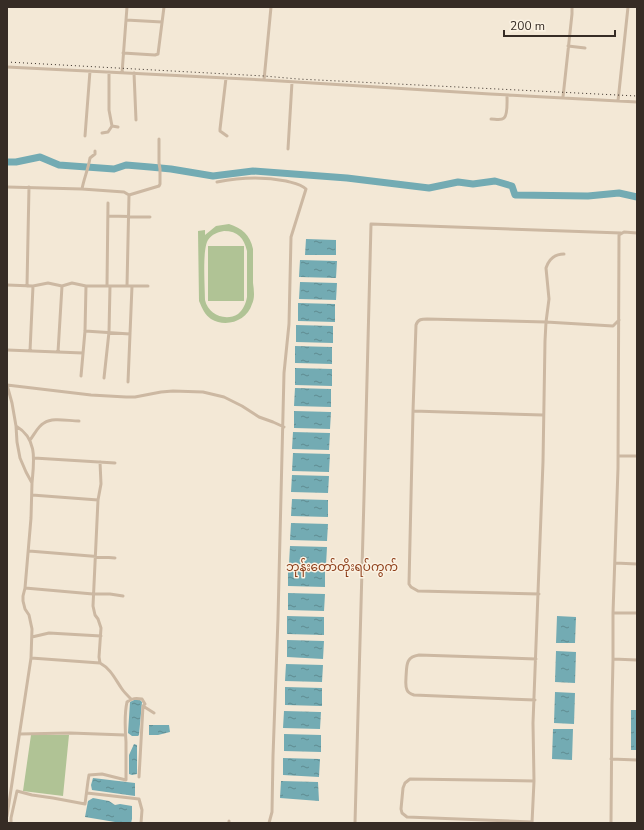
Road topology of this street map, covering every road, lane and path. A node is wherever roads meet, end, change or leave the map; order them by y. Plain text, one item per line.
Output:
1 (127, 7) edge
2 (164, 7) edge
3 (271, 7) edge
4 (572, 7) edge
5 (628, 7) edge
6 (126, 20) junction
7 (162, 22) junction
8 (568, 46) junction
9 (585, 48) dead end
10 (123, 54) junction
11 (7, 67) edge
12 (90, 71) junction
13 (109, 72) junction
14 (122, 72) junction
15 (134, 73) junction
16 (226, 78) junction
17 (264, 80) junction
18 (292, 82) junction
19 (507, 95) junction
20 (563, 97) junction
21 (618, 101) junction
22 (637, 102) edge
23 (491, 119) dead end
24 (136, 120) dead end
25 (112, 126) junction
26 (118, 127) dead end
27 (102, 133) dead end
28 (85, 136) dead end
29 (227, 136) dead end
30 (159, 139) dead end
31 (288, 149) dead end
32 (95, 151) dead end
33 (216, 182) dead end
34 (7, 187) edge
35 (29, 187) junction
36 (82, 189) junction
37 (129, 195) junction
38 (108, 203) dead end
39 (108, 216) junction
40 (129, 216) junction
41 (150, 217) dead end
42 (621, 233) junction
43 (637, 233) edge
44 (564, 254) dead end
45 (7, 285) edge
46 (27, 286) junction
47 (33, 286) junction
48 (62, 286) junction
49 (86, 286) junction
50 (108, 286) junction
51 (127, 286) junction
52 (132, 286) junction
53 (148, 286) dead end
54 (619, 320) junction
55 (546, 322) junction
56 (85, 331) junction
57 (109, 332) junction
58 (130, 334) junction
59 (7, 350) edge
60 (30, 351) junction
61 (58, 352) junction
62 (83, 353) junction
63 (81, 376) dead end
64 (104, 378) dead end
65 (128, 382) dead end
66 (7, 385) edge
67 (413, 412) junction
68 (543, 415) junction
69 (79, 421) dead end
70 (16, 426) junction
71 (284, 427) junction
72 (30, 440) junction
73 (618, 456) junction
74 (637, 456) edge
75 (34, 458) junction
76 (100, 462) junction
77 (115, 463) dead end
78 (32, 482) junction
79 (32, 495) junction
80 (98, 500) junction
81 (28, 551) junction
82 (94, 556) junction
83 (115, 558) dead end
84 (614, 563) junction
85 (637, 564) edge
86 (24, 588) junction
87 (93, 594) junction
88 (539, 594) junction
89 (123, 596) dead end
90 (612, 612) junction
91 (637, 613) edge
92 (101, 636) junction
93 (32, 637) junction
94 (31, 658) junction
95 (536, 659) junction
96 (613, 659) junction
97 (637, 660) edge
98 (100, 663) junction
99 (131, 699) junction
100 (535, 700) junction
101 (143, 706) junction
102 (154, 713) dead end
103 (20, 734) junction
104 (125, 735) junction
105 (611, 759) junction
106 (637, 760) edge
107 (139, 777) dead end
108 (534, 781) junction
109 (87, 793) junction
110 (7, 816) edge
111 (140, 821) edge
112 (532, 822) edge
113 (12, 823) edge
114 (135, 823) edge
115 (269, 823) edge
116 (355, 823) edge
117 (611, 823) edge

1 - 6 street
2 - 7 street
3 - 17 street
4 - 8 street
5 - 21 street
6 - 7 street
6 - 10 street
7 - 10 street
8 - 9 street
8 - 20 street
10 - 14 street
11 - 12 street
12 - 13 street
12 - 28 street
13 - 14 street
13 - 25 street
14 - 15 street
15 - 16 street
15 - 24 street
16 - 17 street
16 - 29 street
17 - 18 street
18 - 19 street
18 - 31 street
19 - 20 street
19 - 23 street
20 - 21 street
21 - 22 street
25 - 26 street
25 - 27 street
30 - 37 street
32 - 36 street
33 - 71 street
34 - 35 street
35 - 36 street
35 - 46 street
36 - 37 street
37 - 40 street
38 - 39 street
39 - 40 street
39 - 50 street
40 - 41 street
40 - 51 street
42 - 43 street
42 - 54 street
42 - 116 street
44 - 55 street
45 - 46 street
46 - 47 street
47 - 48 street
47 - 60 street
48 - 49 street
48 - 61 street
49 - 50 street
49 - 56 street
50 - 51 street
50 - 57 street
51 - 52 street
52 - 53 street
52 - 58 street
54 - 55 street
54 - 73 street
55 - 67 street
55 - 68 street
56 - 57 street
56 - 62 street
57 - 58 street
57 - 64 street
58 - 65 street
59 - 60 street
60 - 61 street
61 - 62 street
62 - 63 street
66 - 70 street
66 - 71 street
67 - 68 street
67 - 88 street
68 - 88 street
69 - 72 street
70 - 72 street
70 - 78 street
71 - 115 street
72 - 75 street
73 - 74 street
73 - 84 street
75 - 76 street
75 - 78 street
76 - 77 street
76 - 80 street
78 - 79 street
79 - 80 street
79 - 81 street
80 - 82 street
81 - 82 street
81 - 86 street
82 - 83 street
82 - 87 street
84 - 85 street
84 - 90 street
86 - 87 street
86 - 93 street
87 - 89 street
87 - 92 street
88 - 95 street
90 - 91 street
90 - 96 street
92 - 93 street
92 - 98 street
93 - 94 street
94 - 98 street
94 - 103 street
95 - 100 street
95 - 100 street
96 - 97 street
96 - 105 street
98 - 99 street
99 - 101 street
99 - 104 street
100 - 108 street
101 - 102 street
101 - 107 street
103 - 104 street
103 - 110 street
104 - 109 street
105 - 106 street
105 - 117 street
108 - 112 street
108 - 112 street
109 - 111 street
109 - 113 street
111 - 114 street

